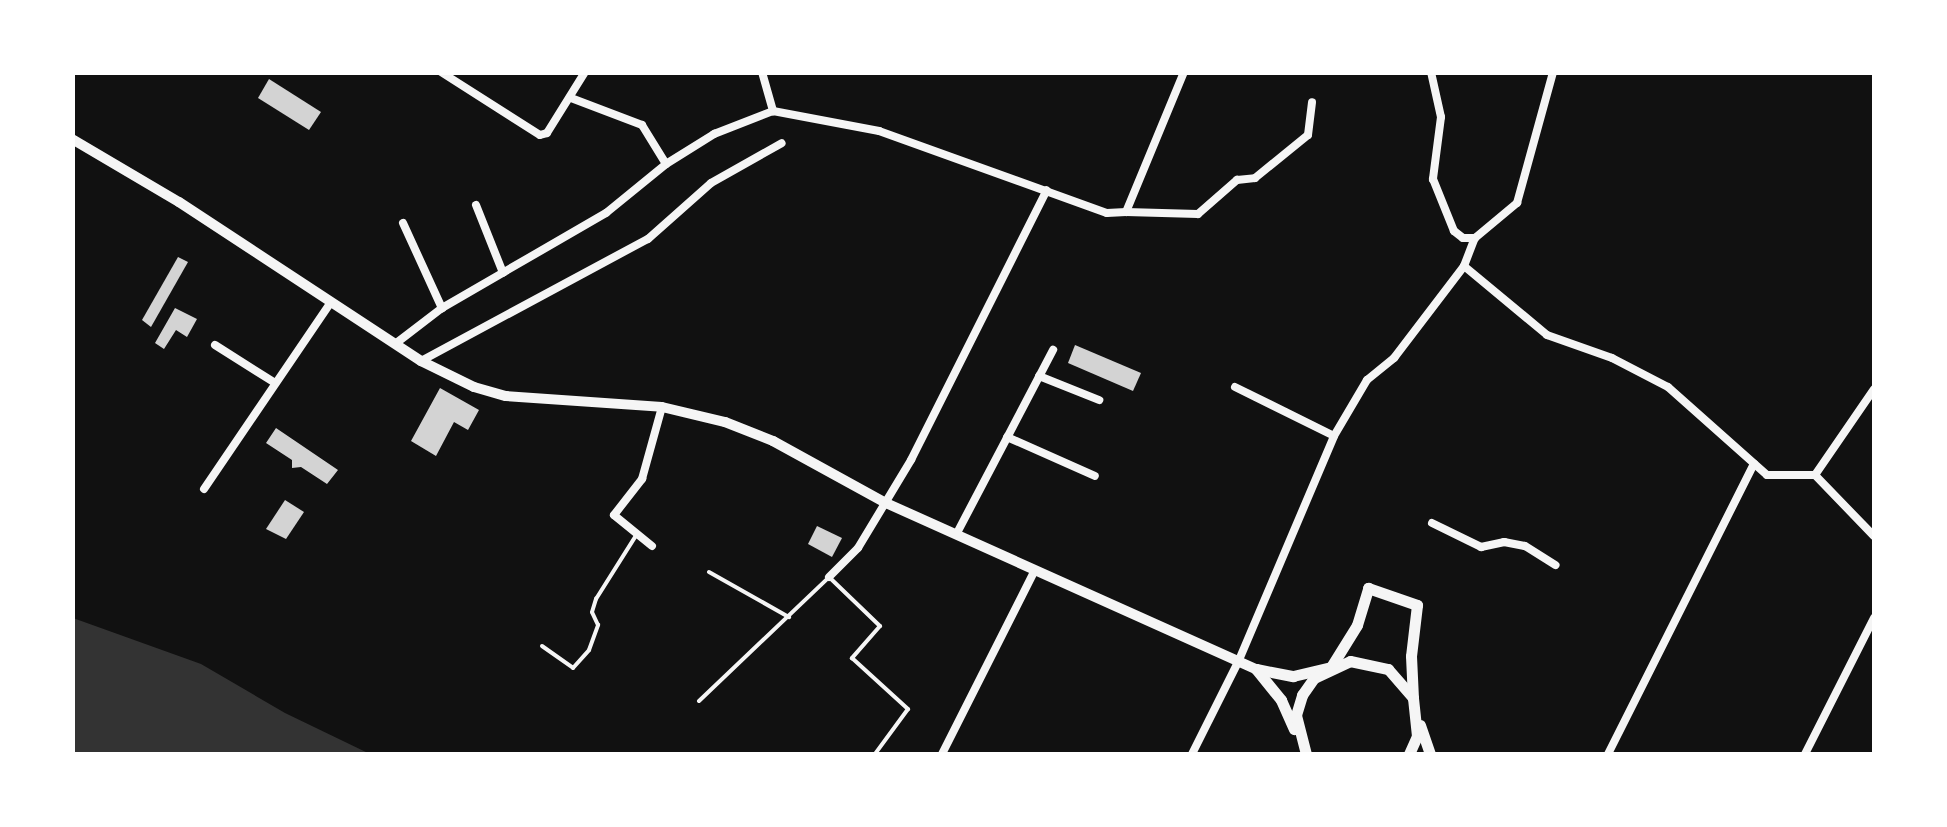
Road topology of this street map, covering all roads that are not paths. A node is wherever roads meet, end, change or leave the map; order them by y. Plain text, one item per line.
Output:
1 (441, 72) edge
2 (585, 72) edge
3 (762, 72) edge
4 (1184, 72) edge
5 (1431, 72) edge
6 (1553, 72) edge
7 (570, 98) junction
8 (1312, 102) dead end
9 (773, 111) junction
10 (74, 141) edge
11 (782, 143) dead end
12 (666, 164) junction
13 (1047, 190) junction
14 (476, 205) dead end
15 (1126, 212) junction
16 (403, 222) dead end
17 (1476, 238) junction
18 (1464, 266) junction
19 (503, 272) junction
20 (331, 302) junction
21 (442, 308) junction
22 (395, 344) junction
23 (215, 345) dead end
24 (1053, 350) dead end
25 (421, 361) junction
26 (1039, 376) junction
27 (275, 382) junction
28 (1234, 387) dead end
29 (1874, 389) edge
30 (1099, 400) dead end
31 (662, 407) junction
32 (1334, 436) junction
33 (1007, 437) junction
34 (1754, 464) junction
35 (1815, 475) junction
36 (1095, 476) dead end
37 (204, 489) dead end
38 (886, 503) junction
39 (1432, 523) dead end
40 (957, 533) junction
41 (637, 534) junction
42 (1874, 536) edge
43 (652, 546) dead end
44 (1556, 564) dead end
45 (1035, 570) junction
46 (710, 572) dead end
47 (829, 577) junction
48 (789, 617) junction
49 (1874, 618) edge
50 (542, 646) dead end
51 (1239, 660) junction
52 (1331, 666) junction
53 (1256, 669) junction
54 (1413, 698) junction
55 (700, 701) dead end
56 (1418, 717) junction
57 (1298, 736) junction
58 (875, 754) edge
59 (942, 754) edge
60 (1192, 754) edge
61 (1306, 754) edge
62 (1409, 754) edge
63 (1430, 754) edge
64 (1608, 754) edge
65 (1805, 754) edge

1 - 7 street
2 - 7 street
3 - 9 street
4 - 15 street
5 - 17 street
6 - 17 street
7 - 12 street
8 - 15 street
9 - 12 street
9 - 13 street
10 - 20 street
11 - 25 street
12 - 19 street
13 - 15 street
13 - 38 street
14 - 19 street
16 - 21 street
17 - 18 street
18 - 32 street
18 - 34 street
19 - 21 street
20 - 22 street
20 - 27 street
21 - 22 street
22 - 25 street
23 - 27 street
24 - 26 street
25 - 31 street
26 - 30 street
26 - 33 street
27 - 37 street
28 - 32 street
29 - 35 street
31 - 38 street
31 - 41 street
32 - 51 street
33 - 36 street
33 - 40 street
34 - 35 street
34 - 64 street
35 - 42 street
38 - 40 street
38 - 47 street
39 - 44 street
40 - 45 street
41 - 43 street
41 - 50 lane
45 - 51 street
45 - 59 street
46 - 48 lane
47 - 48 lane
47 - 58 lane
48 - 55 lane
49 - 65 street
51 - 53 street
51 - 60 street
52 - 53 main road
52 - 54 main road
52 - 54 main road
52 - 57 main road
53 - 57 main road
54 - 56 main road
56 - 62 main road
56 - 63 main road
57 - 61 main road

